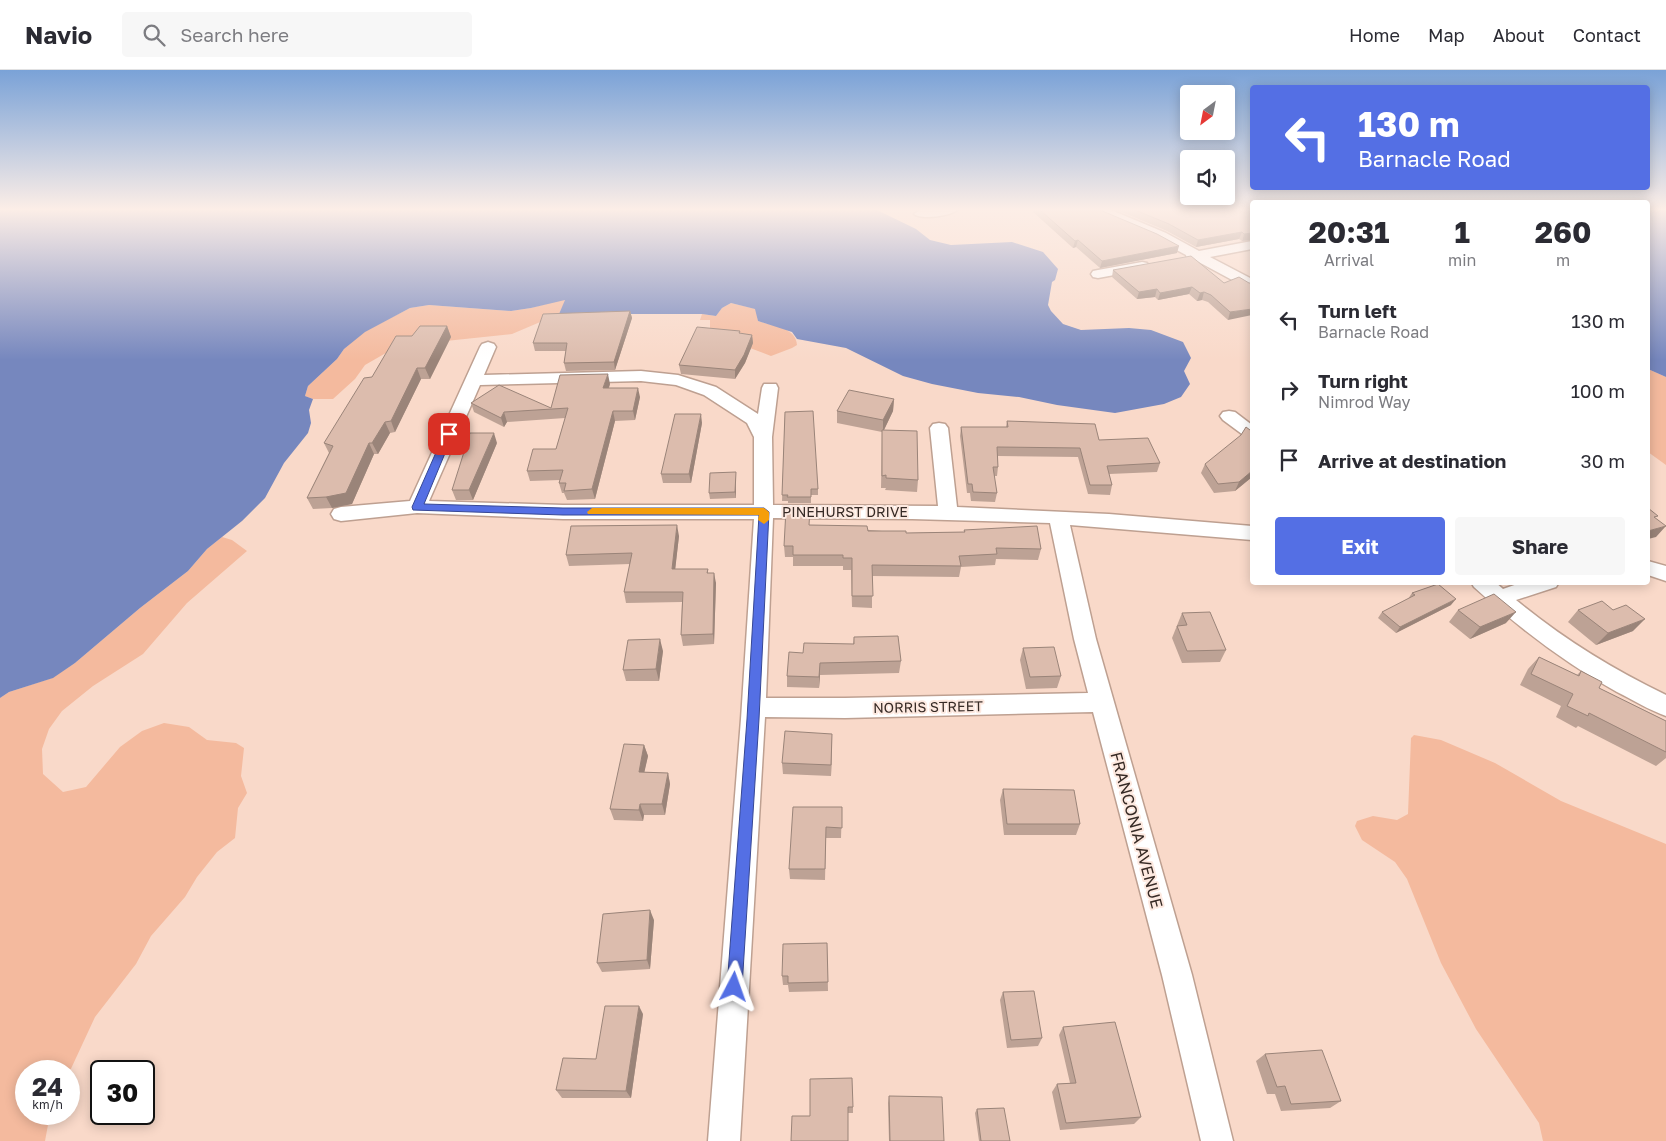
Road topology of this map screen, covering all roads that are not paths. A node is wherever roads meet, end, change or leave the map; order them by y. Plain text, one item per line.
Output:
1 (1206, 260) edge
2 (1152, 264) edge
3 (1098, 274) dead end
4 (1250, 284) edge
5 (488, 347) dead end
6 (473, 380) junction
7 (770, 388) dead end
8 (1229, 416) dead end
9 (939, 428) dead end
10 (1250, 432) edge
11 (763, 437) junction
12 (417, 507) junction
13 (764, 512) junction
14 (341, 514) dead end
15 (948, 514) junction
16 (1059, 518) junction
17 (1250, 533) edge
18 (1650, 569) edge
19 (1666, 574) edge
20 (1484, 585) edge
21 (1540, 585) edge
22 (1499, 598) junction
23 (1102, 702) junction
24 (1666, 706) edge
25 (754, 707) junction
26 (724, 1141) edge
27 (1217, 1141) edge

1 - 4 street
2 - 3 street
5 - 6 street
6 - 11 street
6 - 12 street
7 - 11 street, PINEHURST DRIVE
8 - 10 street
9 - 15 street
11 - 13 street, PINEHURST DRIVE
12 - 13 street
12 - 14 street
13 - 15 street, PINEHURST DRIVE
13 - 25 street
15 - 16 street, PINEHURST DRIVE
16 - 17 street, PINEHURST DRIVE
16 - 23 street, FRANCONIA AVENUE
18 - 19 street
20 - 22 street
21 - 22 street
22 - 24 street
23 - 25 street, NORRIS STREET
23 - 27 street, FRANCONIA AVENUE
25 - 26 street

